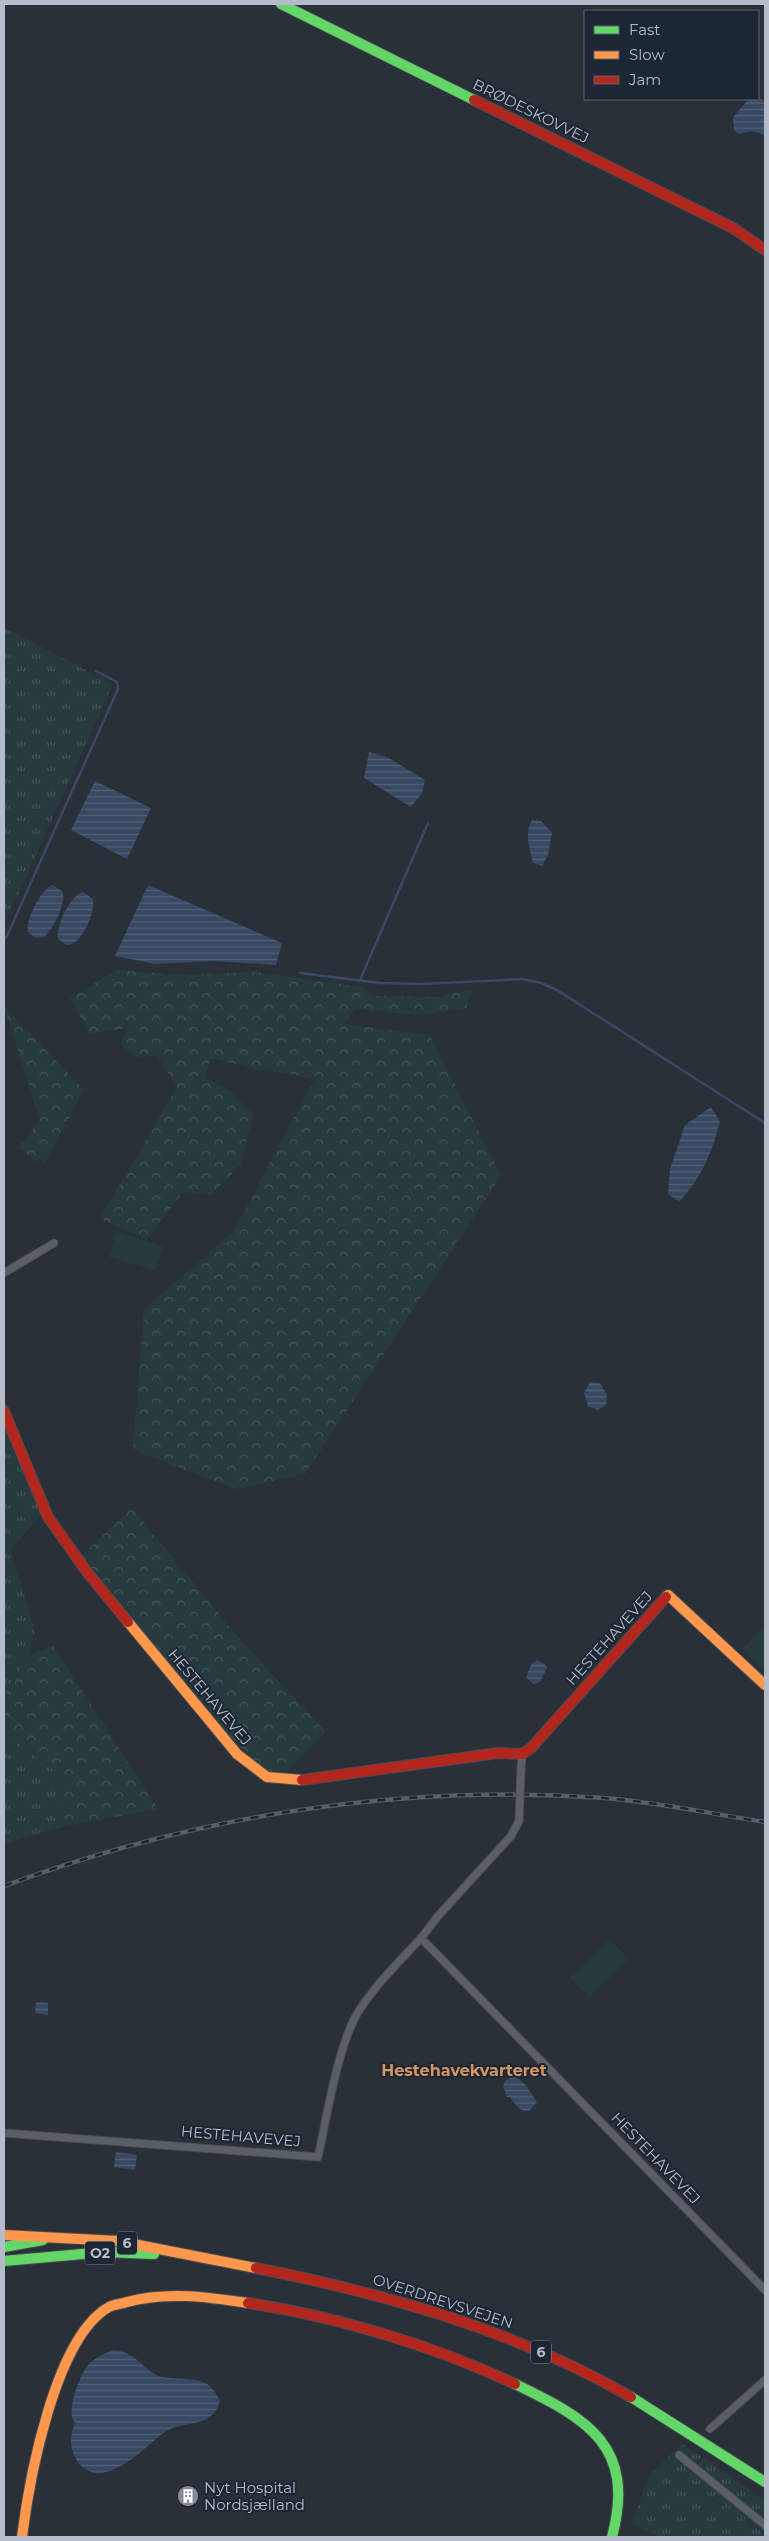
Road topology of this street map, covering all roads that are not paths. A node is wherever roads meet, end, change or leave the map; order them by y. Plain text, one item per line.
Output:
1 (282, 4) edge
2 (765, 250) edge
3 (54, 1243) dead end
4 (4, 1273) edge
5 (4, 1411) edge
6 (765, 1685) edge
7 (522, 1754) junction
8 (421, 1938) junction
9 (4, 2133) edge
10 (4, 2235) edge
11 (56, 2236) junction
12 (4, 2247) edge
13 (196, 2257) junction
14 (4, 2261) edge
15 (765, 2290) edge
16 (765, 2380) edge
17 (710, 2428) dead end
18 (679, 2455) dead end
19 (765, 2482) edge
20 (765, 2525) edge
21 (22, 2537) edge
22 (612, 2537) edge

1 - 2 street, BRØDESKOVVEJ
3 - 4 street
5 - 7 street, HESTEHAVEVEJ
6 - 7 street, HESTEHAVEVEJ
7 - 8 street, HESTEHAVEVEJ, bridge
8 - 9 street, HESTEHAVEVEJ
8 - 15 street, HESTEHAVEVEJ
10 - 11 street, OVERDREVSVEJEN / 6
11 - 12 street
11 - 13 street, OVERDREVSVEJEN / 6
13 - 14 street, OVERDREVSVEJEN / O2
13 - 19 street, OVERDREVSVEJEN / 6
16 - 17 street
18 - 20 street
21 - 22 street

